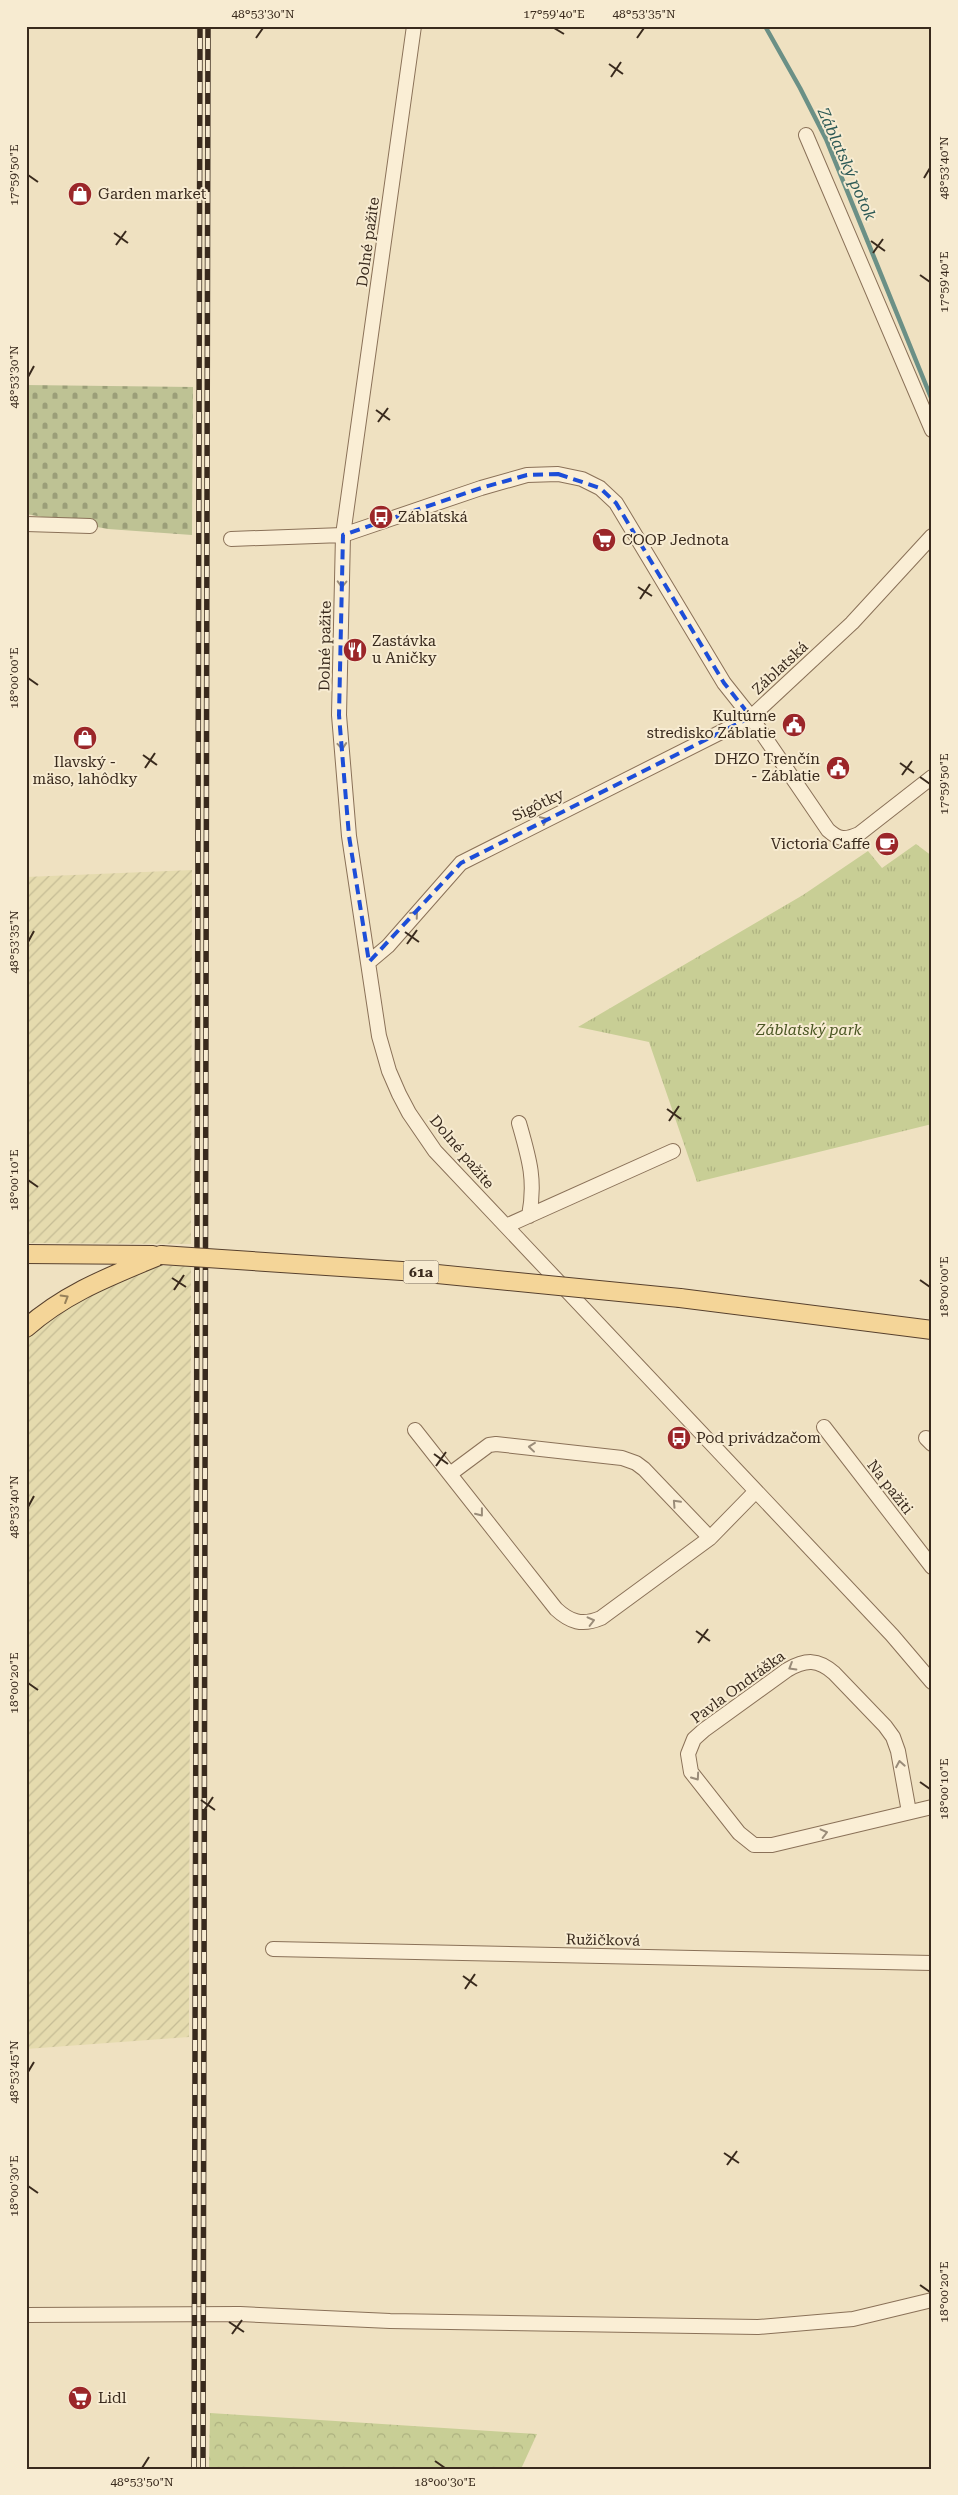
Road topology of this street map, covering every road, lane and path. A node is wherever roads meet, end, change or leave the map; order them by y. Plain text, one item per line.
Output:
1 (414, 26) edge
2 (806, 136) dead end
3 (932, 430) edge
4 (26, 524) edge
5 (90, 526) dead end
6 (343, 535) junction
7 (932, 536) edge
8 (231, 539) dead end
9 (751, 717) junction
10 (932, 777) edge
11 (369, 962) junction
12 (519, 1123) dead end
13 (673, 1151) dead end
14 (529, 1216) junction
15 (506, 1226) junction
16 (26, 1254) edge
17 (161, 1256) junction
18 (26, 1328) edge
19 (932, 1330) edge
20 (824, 1427) dead end
21 (415, 1430) dead end
22 (450, 1474) junction
23 (755, 1492) junction
24 (710, 1538) junction
25 (932, 1567) edge
26 (930, 1677) edge
27 (932, 1807) edge
28 (909, 1812) junction
29 (273, 1949) dead end
30 (932, 1963) edge
31 (932, 2300) edge
32 (29, 2316) edge

1 - 6 street, Dolné pažite
2 - 3 street
4 - 5 street
6 - 8 street, Záblatská
6 - 9 street, Záblatská
6 -> 11 street, Dolné pažite
7 - 9 street, Záblatská
9 - 10 street
11 -> 9 street, Sigôtky
11 - 15 street, Dolné pažite
12 - 14 street
13 - 14 street
14 - 15 street
15 - 23 street, Dolné pažite
16 - 17 main road, 61a
18 -> 17 main road, 61a
17 - 19 main road, 61a, bridge
20 - 25 street, Na pažiti
21 - 22 street
24 -> 22 street
22 -> 24 street
23 - 24 street
23 - 26 street, Dolné pažite
27 - 28 street, Pavla Ondráška
28 -> 28 street, Pavla Ondráška
29 - 30 street, Ružičková
31 - 32 street

